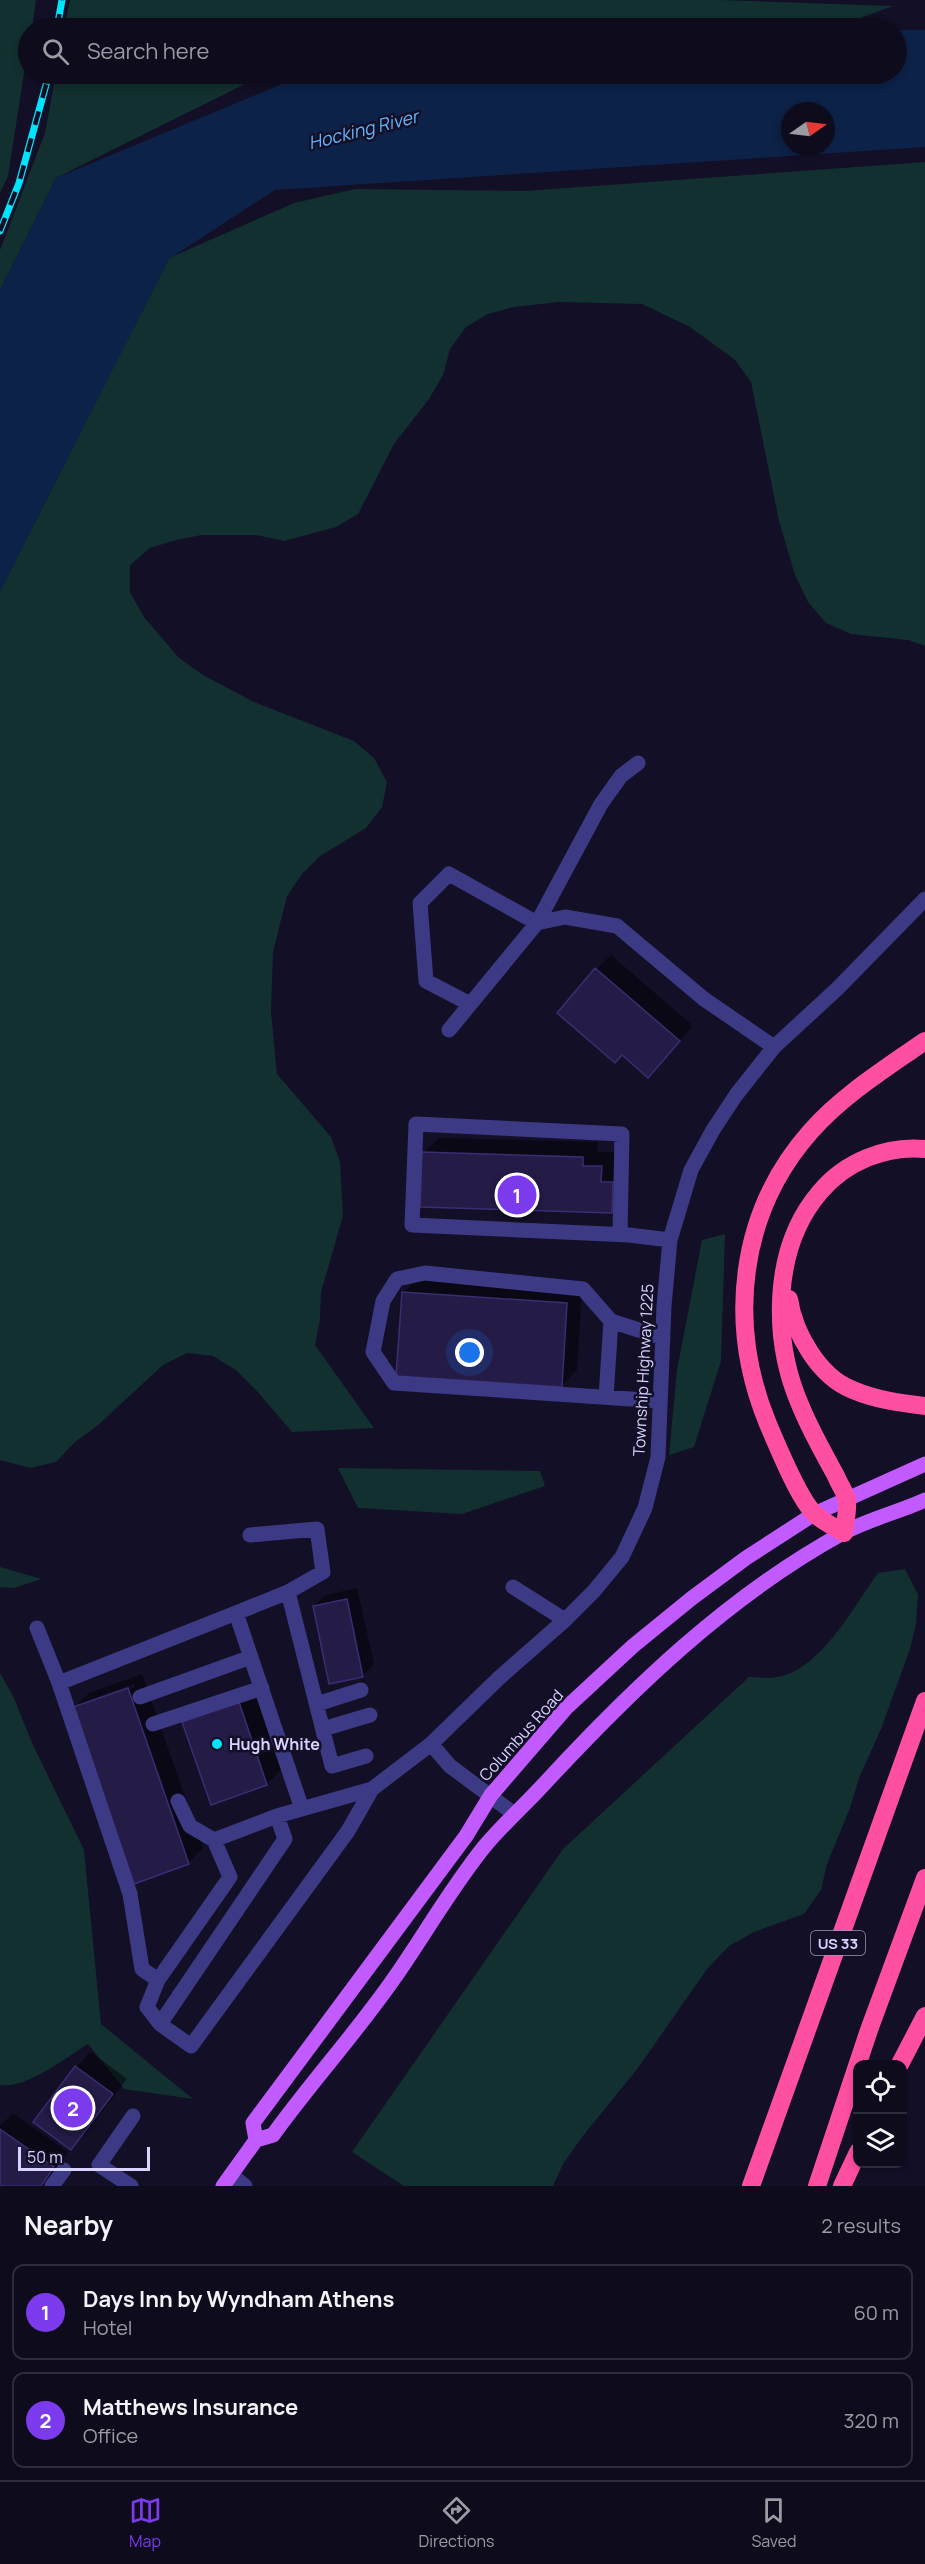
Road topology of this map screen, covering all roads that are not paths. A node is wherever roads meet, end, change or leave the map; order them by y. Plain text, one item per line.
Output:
1 (638, 763) dead end
2 (925, 899) edge
3 (537, 923) junction
4 (470, 1004) junction
5 (449, 1030) dead end
6 (925, 1041) edge
7 (774, 1047) junction
8 (925, 1149) edge
9 (620, 1234) junction
10 (670, 1240) junction
11 (785, 1271) junction
12 (611, 1321) junction
13 (663, 1338) junction
14 (606, 1397) junction
15 (660, 1401) junction
16 (925, 1406) edge
17 (925, 1464) edge
18 (847, 1499) junction
19 (925, 1500) edge
20 (814, 1514) junction
21 (844, 1533) junction
22 (250, 1534) dead end
23 (513, 1587) dead end
24 (288, 1592) junction
25 (236, 1613) junction
26 (565, 1620) junction
27 (37, 1628) dead end
28 (251, 1658) junction
29 (59, 1683) junction
30 (262, 1688) junction
31 (361, 1690) dead end
32 (140, 1697) dead end
33 (925, 1701) edge
34 (317, 1704) junction
35 (370, 1715) dead end
36 (153, 1724) dead end
37 (323, 1729) junction
38 (431, 1744) junction
39 (366, 1756) dead end
40 (372, 1789) junction
41 (491, 1795) junction
42 (178, 1801) dead end
43 (302, 1809) junction
44 (513, 1813) junction
45 (277, 1816) junction
46 (214, 1840) junction
47 (925, 1878) edge
48 (158, 1980) junction
49 (925, 2016) edge
50 (160, 2024) junction
51 (902, 2060) edge
52 (134, 2116) dead end
53 (256, 2140) junction
54 (853, 2163) edge
55 (64, 2170) dead end
56 (227, 2180) edge
57 (52, 2186) edge
58 (131, 2186) edge
59 (245, 2186) edge
60 (751, 2186) edge
61 (817, 2186) edge
62 (842, 2186) edge

1 - 3 street
2 - 7 street, Township Highway 1225
3 - 4 street
3 - 4 street
3 - 7 street
4 - 5 street
6 - 20 highway
7 - 10 street, Township Highway 1225
8 - 11 highway
9 - 9 street
9 - 10 street
10 - 13 street, Township Highway 1225
11 - 16 highway
11 - 18 highway
12 - 13 street
12 - 14 street
12 - 14 street
13 - 15 street, Township Highway 1225
14 - 15 street
15 - 26 street, Township Highway 1225
17 - 18 main road, Columbus Road
18 - 20 main road, Columbus Road
18 - 21 highway
19 - 21 main road, Columbus Road
20 - 21 highway
20 - 41 main road, Columbus Road
21 - 44 main road, Columbus Road
22 - 24 street
23 - 26 street
24 - 25 street
24 - 34 street
25 - 28 street
25 - 29 street
26 - 38 street, Township Highway 1225
27 - 29 street
28 - 30 street
28 - 32 street
29 - 48 street
30 - 36 street
30 - 43 street
31 - 34 street
33 - 60 highway, US 33
34 - 37 street
35 - 37 street
37 - 39 street
38 - 40 street, Township Highway 1225
38 - 41 street
40 - 43 street
40 - 50 street
41 - 44 street
41 - 53 main road, Columbus Road
42 - 46 street
43 - 45 street
44 - 53 main road, Columbus Road
45 - 46 street
45 - 50 street
46 - 48 street
47 - 61 highway
48 - 50 street
49 - 51 highway
52 - 58 street
53 - 56 main road, Columbus Road
54 - 62 highway
55 - 57 street
56 - 59 street

